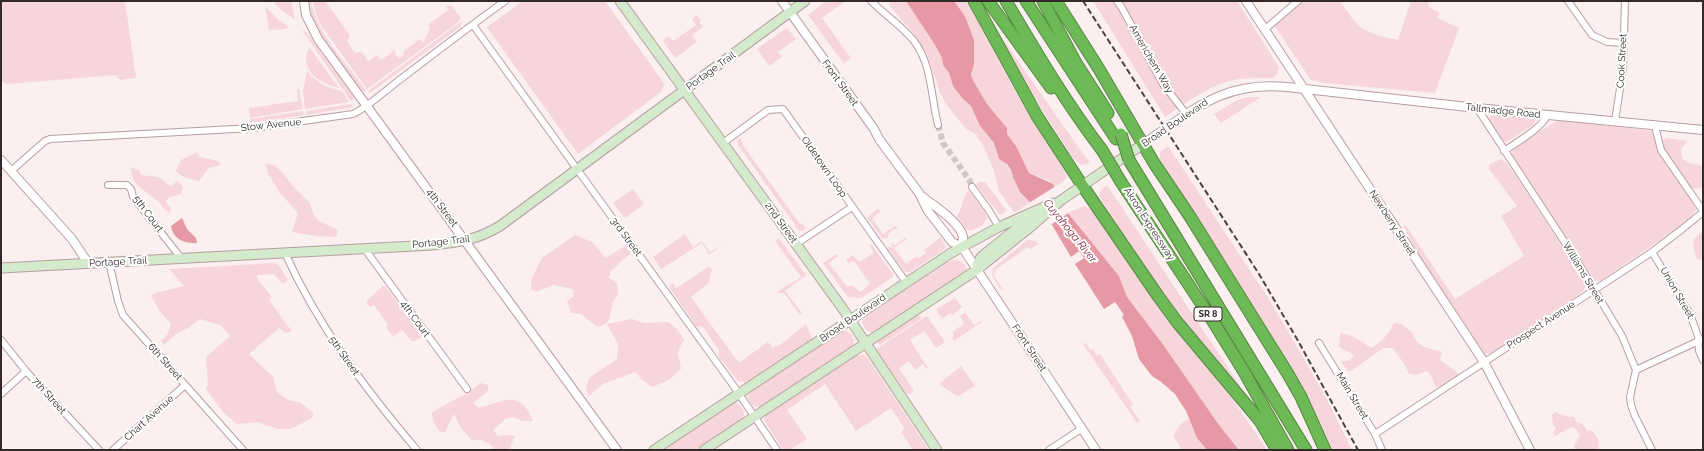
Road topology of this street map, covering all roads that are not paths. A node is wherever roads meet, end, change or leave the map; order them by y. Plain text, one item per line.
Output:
1 (304, 1) edge
2 (505, 1) edge
3 (620, 1) edge
4 (782, 1) edge
5 (805, 1) edge
6 (872, 1) edge
7 (974, 1) edge
8 (988, 1) edge
9 (1006, 1) edge
10 (1026, 1) edge
11 (1044, 1) edge
12 (1056, 1) edge
13 (1117, 1) edge
14 (1246, 1) edge
15 (1298, 1) edge
16 (1568, 1) edge
17 (1625, 1) edge
18 (790, 12) junction
19 (473, 26) junction
20 (1264, 30) junction
21 (1624, 43) junction
22 (685, 89) junction
23 (1304, 89) junction
24 (366, 106) junction
25 (1477, 108) junction
26 (1187, 115) junction
27 (1548, 115) junction
28 (1615, 121) junction
29 (938, 125) tunnel mouth
30 (1655, 126) junction
31 (1084, 127) junction
32 (1703, 130) edge
33 (1118, 137) junction
34 (722, 142) junction
35 (1143, 144) junction
36 (1504, 151) junction
37 (1, 160) edge
38 (577, 170) junction
39 (11, 171) junction
40 (108, 185) dead end
41 (1082, 185) junction
42 (972, 187) tunnel mouth
43 (918, 193) junction
44 (1060, 201) junction
45 (852, 207) junction
46 (1703, 212) edge
47 (1024, 223) junction
48 (999, 228) junction
49 (467, 241) junction
50 (796, 244) junction
51 (962, 247) junction
52 (364, 248) junction
53 (1652, 252) junction
54 (286, 253) junction
55 (181, 258) junction
56 (109, 262) junction
57 (88, 263) junction
58 (1, 268) edge
59 (978, 269) junction
60 (906, 282) junction
61 (1594, 290) junction
62 (850, 319) junction
63 (1, 340) edge
64 (1701, 340) edge
65 (866, 343) junction
66 (1319, 343) dead end
67 (1703, 360) edge
68 (1484, 362) junction
69 (26, 370) junction
70 (1636, 370) junction
71 (185, 385) junction
72 (467, 389) dead end
73 (1, 394) edge
74 (739, 394) junction
75 (754, 416) junction
76 (1082, 428) junction
77 (1375, 434) junction
78 (669, 440) junction
79 (99, 450) edge
80 (113, 450) edge
81 (243, 450) edge
82 (417, 450) edge
83 (617, 450) edge
84 (654, 450) edge
85 (662, 450) edge
86 (704, 450) edge
87 (777, 450) edge
88 (937, 450) edge
89 (1049, 450) edge
90 (1096, 450) edge
91 (1277, 450) edge
92 (1288, 450) edge
93 (1306, 450) edge
94 (1325, 450) edge
95 (1382, 450) edge
96 (1530, 450) edge
97 (1652, 450) edge

1 - 24 street, 4th Street
2 - 19 street, Stow Avenue
3 - 22 main road, 2nd Street
4 - 18 street, Front Street
5 - 18 main road, Portage Trail
6 - 29 street
7 - 41 highway
8 - 31 highway
9 - 31 highway, Akron Expressway / SR 8
10 - 33 highway, Akron Expressway / SR 8
11 - 33 highway
12 - 35 highway
13 - 26 street, Americhem Way
14 - 20 street, Newberry Street
15 - 20 street
16 - 21 street
17 - 21 street, Cook Street
18 - 22 main road, Portage Trail
18 - 43 street, Front Street
19 - 24 street, Stow Avenue
19 - 38 street, 3rd Street
20 - 23 street, Newberry Street
21 - 28 street, Cook Street
22 - 34 main road, 2nd Street
22 - 38 main road, Portage Trail
23 - 25 street, Tallmadge Road
23 - 26 street, Broad Boulevard
23 - 68 street, Newberry Street
24 - 39 street, Stow Avenue
24 - 49 street, 4th Street
25 - 27 street, Tallmadge Road
25 - 36 street, Williams Street
26 - 35 street, Broad Boulevard
27 - 28 street, Tallmadge Road
27 - 36 street
28 - 30 street, Tallmadge Road
30 - 32 street, Tallmadge Road
30 - 46 street
31 - 92 highway, Akron Expressway / SR 8, bridge
33 - 93 highway, Akron Expressway / SR 8, bridge
34 - 45 street, Oldetown Loop
34 - 50 main road, 2nd Street
35 - 41 main road, Broad Boulevard
35 - 94 highway
36 - 61 street, Williams Street
37 - 39 street
38 - 49 main road, Portage Trail
38 - 74 street, 3rd Street
39 - 57 street
40 - 55 street, 5th Court
41 - 44 main road, Broad Boulevard
41 - 91 highway
42 - 48 street
43 - 51 street, Front Street
43 - 51 street, Front Street
44 - 47 main road, Broad Boulevard
44 - 47 main road, Broad Boulevard
45 - 50 street
45 - 60 street, Oldetown Loop
46 - 53 street, Prospect Avenue
47 - 48 main road, Broad Boulevard
47 - 59 main road, Broad Boulevard
48 - 51 main road, Broad Boulevard
49 - 52 main road, Portage Trail
49 - 83 street, 4th Street
50 - 62 main road, 2nd Street
51 - 59 street, Front Street
51 - 60 main road, Broad Boulevard
52 - 54 main road, Portage Trail
52 - 72 street, 4th Court
53 - 61 street, Prospect Avenue
53 - 64 street, Union Street
54 - 55 main road, Portage Trail
54 - 82 street, 5th Street
55 - 56 main road, Portage Trail
56 - 57 main road, Portage Trail
56 - 71 street, 6th Street
57 - 58 main road, Portage Trail
59 - 65 main road, Broad Boulevard
59 - 76 street, Front Street
60 - 62 main road, Broad Boulevard
61 - 68 street, Prospect Avenue
61 - 70 street, Williams Street
62 - 65 main road, 2nd Street
62 - 74 main road, Broad Boulevard
63 - 69 street, 7th Street
64 - 67 street, Union Street
64 - 70 street
65 - 75 main road, Broad Boulevard
65 - 88 main road, 2nd Street
66 - 77 street, Main Street
68 - 77 street, Prospect Avenue
68 - 96 street, Newberry Street
69 - 73 street
69 - 79 street, 7th Street
70 - 97 street
71 - 80 street, Chart Avenue
71 - 81 street, 6th Street
74 - 75 street, 3rd Street
74 - 78 main road, Broad Boulevard
75 - 86 main road, Broad Boulevard
75 - 87 street, 3rd Street
76 - 89 street
76 - 90 street, Front Street
77 - 95 street, Main Street
78 - 84 main road, Broad Boulevard
78 - 85 main road

